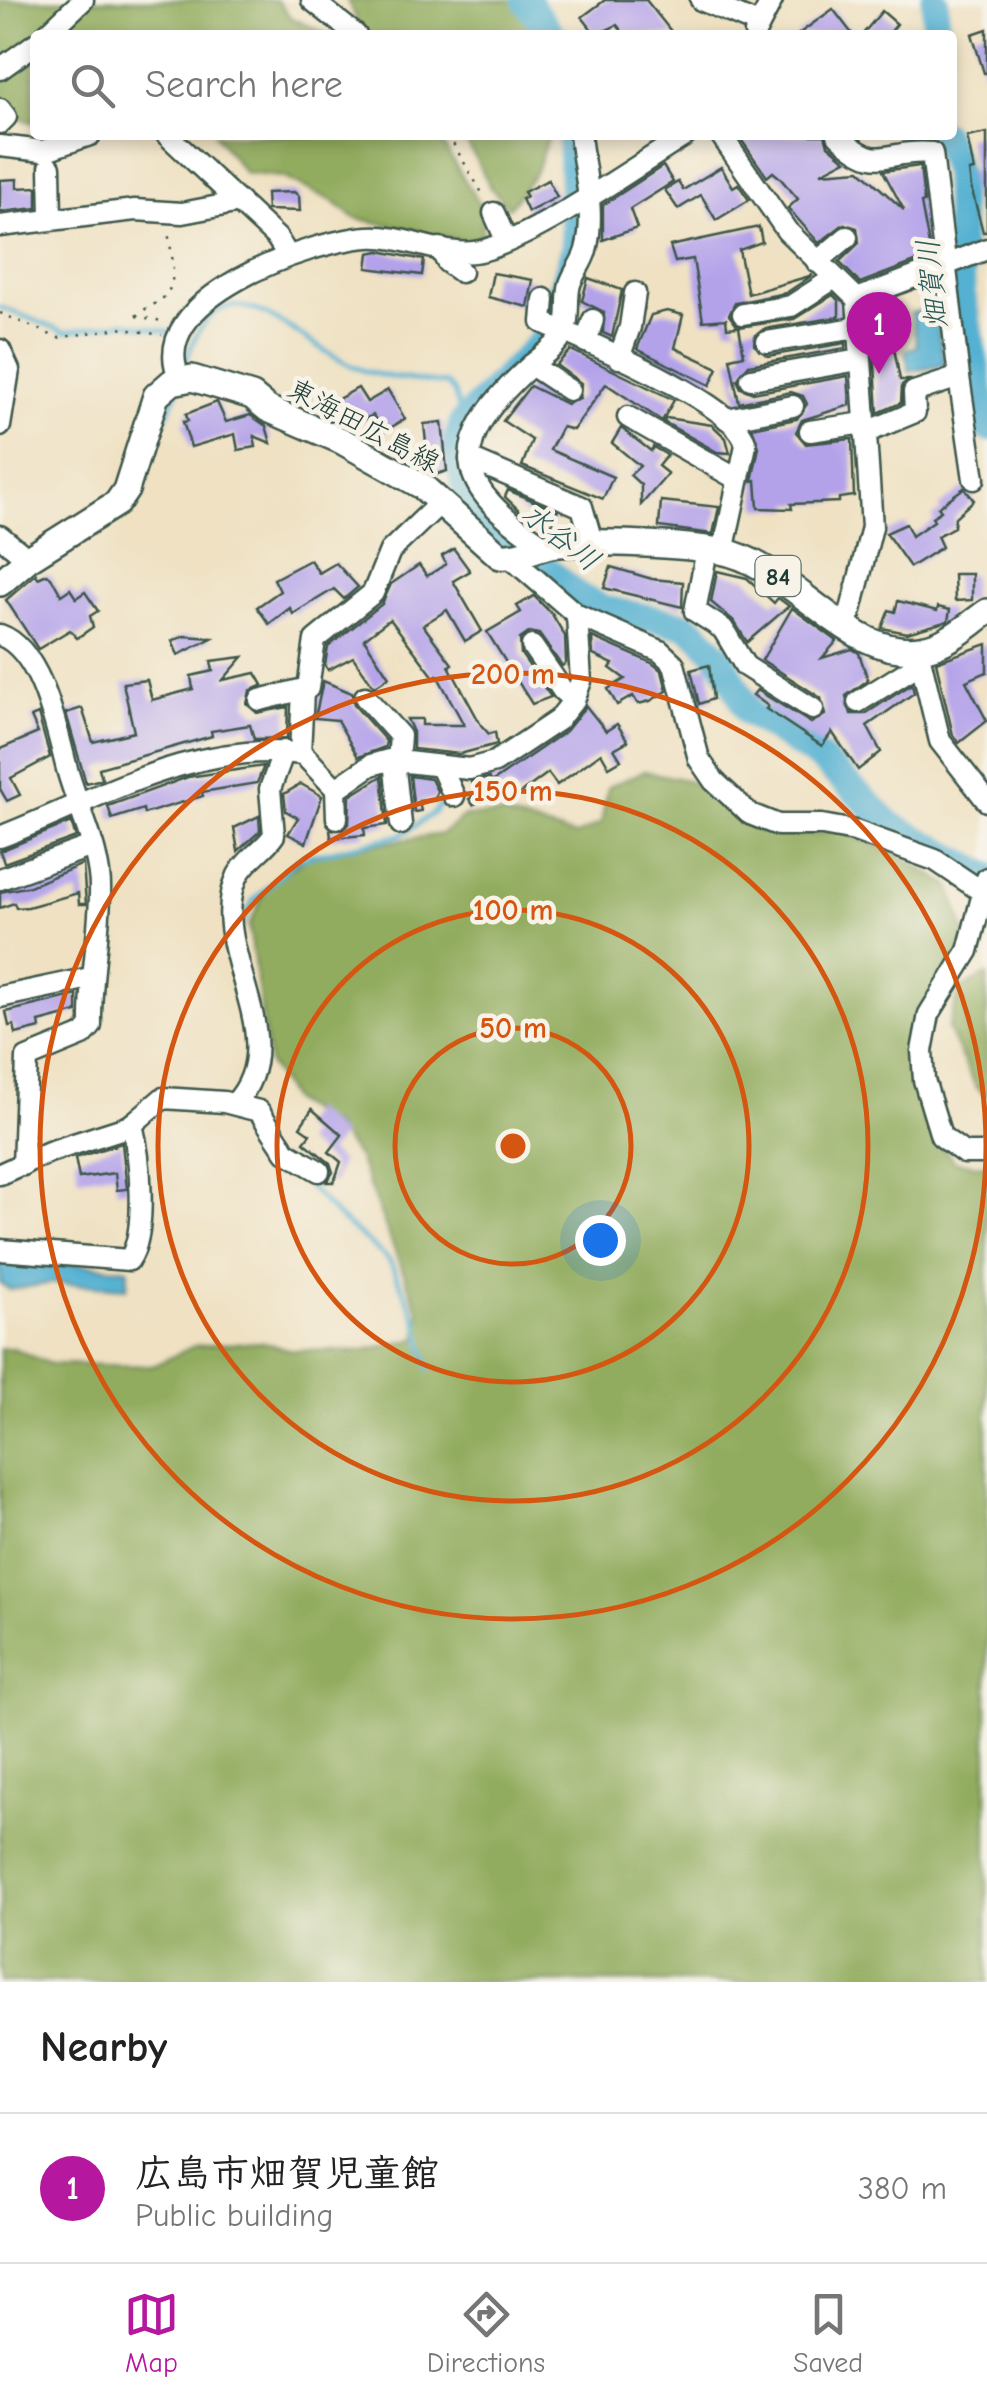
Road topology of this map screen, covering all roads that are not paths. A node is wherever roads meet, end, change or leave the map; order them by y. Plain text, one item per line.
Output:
1 (83, 0) edge
2 (312, 0) edge
3 (701, 0) edge
4 (772, 0) edge
5 (756, 29) edge
6 (51, 30) edge
7 (350, 30) edge
8 (30, 48) edge
9 (0, 69) edge
10 (0, 109) edge
11 (0, 123) edge
12 (75, 140) edge
13 (176, 140) edge
14 (580, 140) edge
15 (678, 140) edge
16 (724, 140) edge
17 (843, 140) edge
18 (0, 146) edge
19 (50, 167) dead end
20 (581, 199) junction
21 (240, 202) junction
22 (494, 213) road end
23 (51, 219) junction
24 (0, 226) edge
25 (847, 237) dead end
26 (506, 240) junction
27 (440, 248) junction
28 (984, 250) edge
29 (287, 254) junction
30 (817, 262) junction
31 (944, 265) junction
32 (461, 272) dead end
33 (833, 280) junction
34 (636, 293) dead end
35 (856, 298) junction
36 (544, 299) dead end
37 (743, 314) dead end
38 (593, 320) dead end
39 (856, 328) junction
40 (564, 332) junction
41 (586, 342) junction
42 (768, 342) dead end
43 (0, 350) edge
44 (619, 358) junction
45 (859, 360) junction
46 (531, 365) junction
47 (959, 377) junction
48 (188, 379) junction
49 (752, 379) dead end
50 (570, 390) dead end
51 (793, 406) dead end
52 (628, 417) dead end
53 (727, 419) junction
54 (0, 426) edge
55 (864, 428) junction
56 (810, 431) dead end
57 (470, 458) junction
58 (736, 479) junction
59 (974, 479) dead end
60 (442, 501) junction
61 (0, 536) edge
62 (593, 544) junction
63 (715, 551) junction
64 (529, 552) junction
65 (15, 570) edge
66 (987, 612) edge
67 (577, 615) junction
68 (847, 626) junction
69 (0, 635) edge
70 (532, 646) dead end
71 (918, 657) junction
72 (303, 690) junction
73 (365, 697) dead end
74 (260, 700) dead end
75 (574, 700) junction
76 (858, 702) dead end
77 (813, 709) dead end
78 (292, 752) junction
79 (396, 761) junction
80 (441, 767) junction
81 (336, 789) junction
82 (454, 796) dead end
83 (987, 801) edge
84 (78, 802) junction
85 (337, 818) dead end
86 (401, 824) dead end
87 (0, 837) edge
88 (92, 846) junction
89 (0, 879) edge
90 (985, 886) edge
91 (90, 978) junction
92 (0, 997) edge
93 (235, 1104) junction
94 (132, 1124) junction
95 (987, 1153) edge
96 (22, 1165) junction
97 (319, 1171) dead end
98 (0, 1174) edge
99 (0, 1250) edge

1 - 6 street
2 - 7 street
3 - 5 street
4 - 5 street
8 - 9 street
10 - 11 street
12 - 18 street
13 - 21 street
14 - 20 street
15 - 20 street
16 - 30 street
17 - 31 street
19 - 23 street
20 - 26 street
20 - 40 street
21 - 23 street
21 - 29 street
22 - 26 street
23 - 24 street
25 - 30 street
26 - 27 street
27 - 29 street
27 - 32 street
28 - 31 street
29 - 48 street
30 - 33 street
31 - 35 street
31 - 47 street
33 - 35 street
33 - 37 street
34 - 44 street
35 - 39 street
36 - 40 street
38 - 41 street
39 - 42 street
39 - 45 street
40 - 41 street
40 - 46 street
41 - 44 street
43 - 54 street
44 - 53 street
45 - 49 street
45 - 55 street
46 - 50 street
46 - 57 street
47 - 55 street
47 - 59 street
48 - 60 main road, 東海田広島線
48 - 65 main road
51 - 53 street
52 - 58 street
53 - 58 street
55 - 56 street
55 - 68 street
57 - 62 street
57 - 64 street
58 - 63 street
60 - 64 main road, 東海田広島線
60 - 72 street
61 - 65 street
62 - 63 main road, 84
62 - 64 main road, 84
63 - 68 main road, 84
63 - 77 street
64 - 67 street
66 - 71 main road
67 - 75 street
67 - 90 street
68 - 71 main road, 84
69 - 84 street
70 - 75 street
71 - 76 street
71 - 83 street
72 - 74 street
72 - 78 street
73 - 79 street
75 - 80 street
78 - 81 street
78 - 84 street
78 - 93 street
79 - 80 street
79 - 81 street
79 - 86 street
80 - 82 street
81 - 85 street
84 - 87 street
84 - 88 street
88 - 89 street
88 - 91 street
90 - 95 street
91 - 92 street
91 - 96 street
93 - 94 street
93 - 97 street
94 - 96 street
94 - 99 street
96 - 98 street

